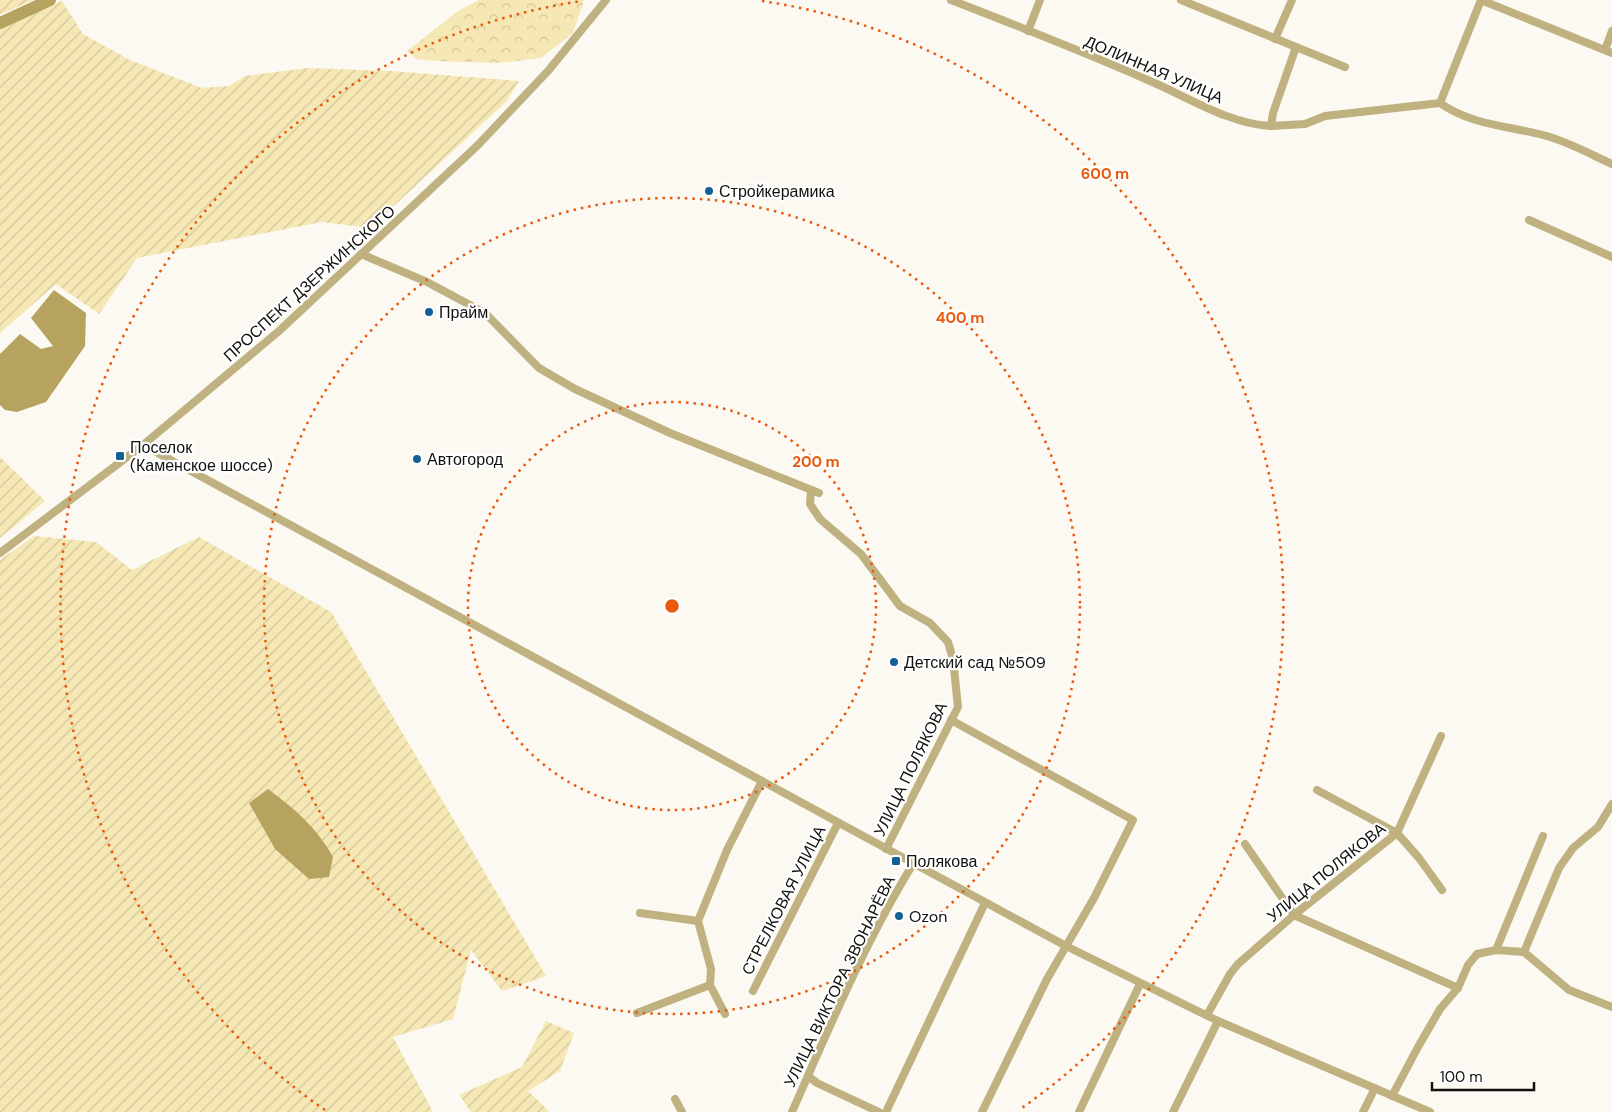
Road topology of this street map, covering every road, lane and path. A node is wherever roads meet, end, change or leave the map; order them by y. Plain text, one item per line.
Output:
1 (951, 0) edge
2 (1040, 0) edge
3 (1181, 0) edge
4 (1292, 0) edge
5 (1481, 0) edge
6 (603, 1) edge
7 (1028, 30) junction
8 (1612, 31) edge
9 (1275, 39) junction
10 (1296, 48) junction
11 (1608, 51) edge
12 (1345, 67) dead end
13 (1440, 103) junction
14 (1271, 126) junction
15 (1612, 164) edge
16 (1529, 220) dead end
17 (361, 254) junction
18 (1612, 257) edge
19 (143, 445) junction
20 (0, 553) edge
21 (951, 720) junction
22 (1441, 736) dead end
23 (762, 781) junction
24 (1318, 790) dead end
25 (1612, 804) edge
26 (838, 823) junction
27 (1397, 833) junction
28 (1543, 836) dead end
29 (1244, 844) dead end
30 (886, 849) junction
31 (913, 864) junction
32 (1442, 890) dead end
33 (985, 903) junction
34 (640, 913) dead end
35 (1294, 915) junction
36 (698, 921) junction
37 (1066, 946) junction
38 (1496, 950) junction
39 (1524, 952) junction
40 (1140, 984) junction
41 (710, 985) junction
42 (1458, 988) junction
43 (753, 991) dead end
44 (1612, 1007) edge
45 (637, 1013) dead end
46 (725, 1014) dead end
47 (1207, 1015) junction
48 (1218, 1021) junction
49 (808, 1076) junction
50 (1375, 1088) junction
51 (1392, 1096) junction
52 (675, 1099) dead end
53 (682, 1112) edge
54 (792, 1112) edge
55 (879, 1112) edge
56 (886, 1112) edge
57 (982, 1112) edge
58 (1079, 1112) edge
59 (1173, 1112) edge
60 (1363, 1112) edge
61 (1430, 1112) edge

1 - 7 street, ДОЛИННАЯ УЛИЦА
2 - 7 street
3 - 9 street
4 - 9 street
5 - 11 street
5 - 13 street
6 - 17 street, ПРОСПЕКТ ДЗЕРЖИНСКОГО
7 - 14 street, ДОЛИННАЯ УЛИЦА
8 - 11 street
9 - 10 street
10 - 12 street
10 - 14 street
13 - 14 street, ДОЛИННАЯ УЛИЦА
13 - 15 street
16 - 18 street
17 - 19 street, ПРОСПЕКТ ДЗЕРЖИНСКОГО
17 - 21 street, УЛИЦА ПОЛЯКОВА
19 - 20 street, ПРОСПЕКТ ДЗЕРЖИНСКОГО
19 - 23 street
21 - 30 street, УЛИЦА ПОЛЯКОВА
21 - 37 street
22 - 27 street, УЛИЦА ПОЛЯКОВА
23 - 26 street
23 - 36 street
24 - 27 street
25 - 39 street
26 - 30 street
26 - 43 street, СТРЕЛКОВАЯ УЛИЦА
27 - 32 street
27 - 35 street, УЛИЦА ПОЛЯКОВА
28 - 38 street
29 - 35 street
30 - 31 street
31 - 33 street
31 - 49 street, УЛИЦА ВИКТОРА ЗВОНАРЁВА
33 - 37 street
33 - 56 street
34 - 36 street
35 - 42 street
35 - 47 street, УЛИЦА ПОЛЯКОВА
36 - 41 street
37 - 40 street
37 - 57 street
38 - 39 street
38 - 42 street
39 - 44 street
40 - 47 street
40 - 58 street
41 - 45 street
41 - 46 street
42 - 51 street
47 - 48 street
48 - 50 street
48 - 59 street
49 - 54 street, УЛИЦА ВИКТОРА ЗВОНАРЁВА
49 - 55 street
50 - 51 street
50 - 60 street
51 - 61 street
52 - 53 street

